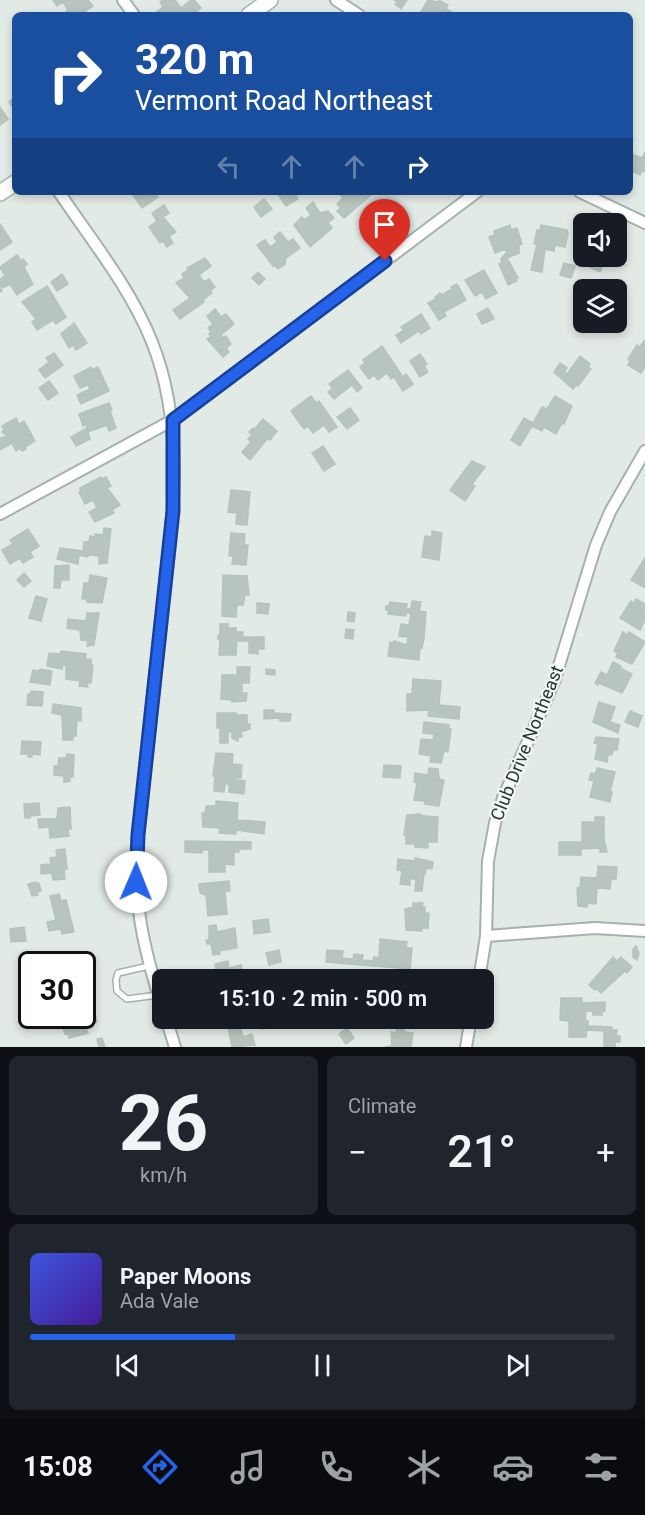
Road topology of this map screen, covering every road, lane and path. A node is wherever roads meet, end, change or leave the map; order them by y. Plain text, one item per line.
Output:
1 (270, 0) edge
2 (336, 0) edge
3 (253, 12) edge
4 (354, 12) edge
5 (61, 195) edge
6 (473, 195) edge
7 (586, 195) edge
8 (645, 223) edge
9 (173, 420) junction
10 (645, 451) edge
11 (0, 514) edge
12 (645, 931) edge
13 (486, 936) junction
14 (149, 966) junction
15 (481, 969) edge
16 (152, 976) edge
17 (152, 996) edge
18 (169, 1029) edge
19 (469, 1029) edge
20 (175, 1047) edge
21 (466, 1047) edge

1 - 3 main road
2 - 4 street
5 - 9 street
6 - 9 street
7 - 8 street
9 - 11 street
9 - 14 street
10 - 13 street, Club Drive Northeast
12 - 13 street
13 - 15 street, Club Drive Northeast
14 - 16 street
14 - 17 lane
18 - 20 street
19 - 21 street

